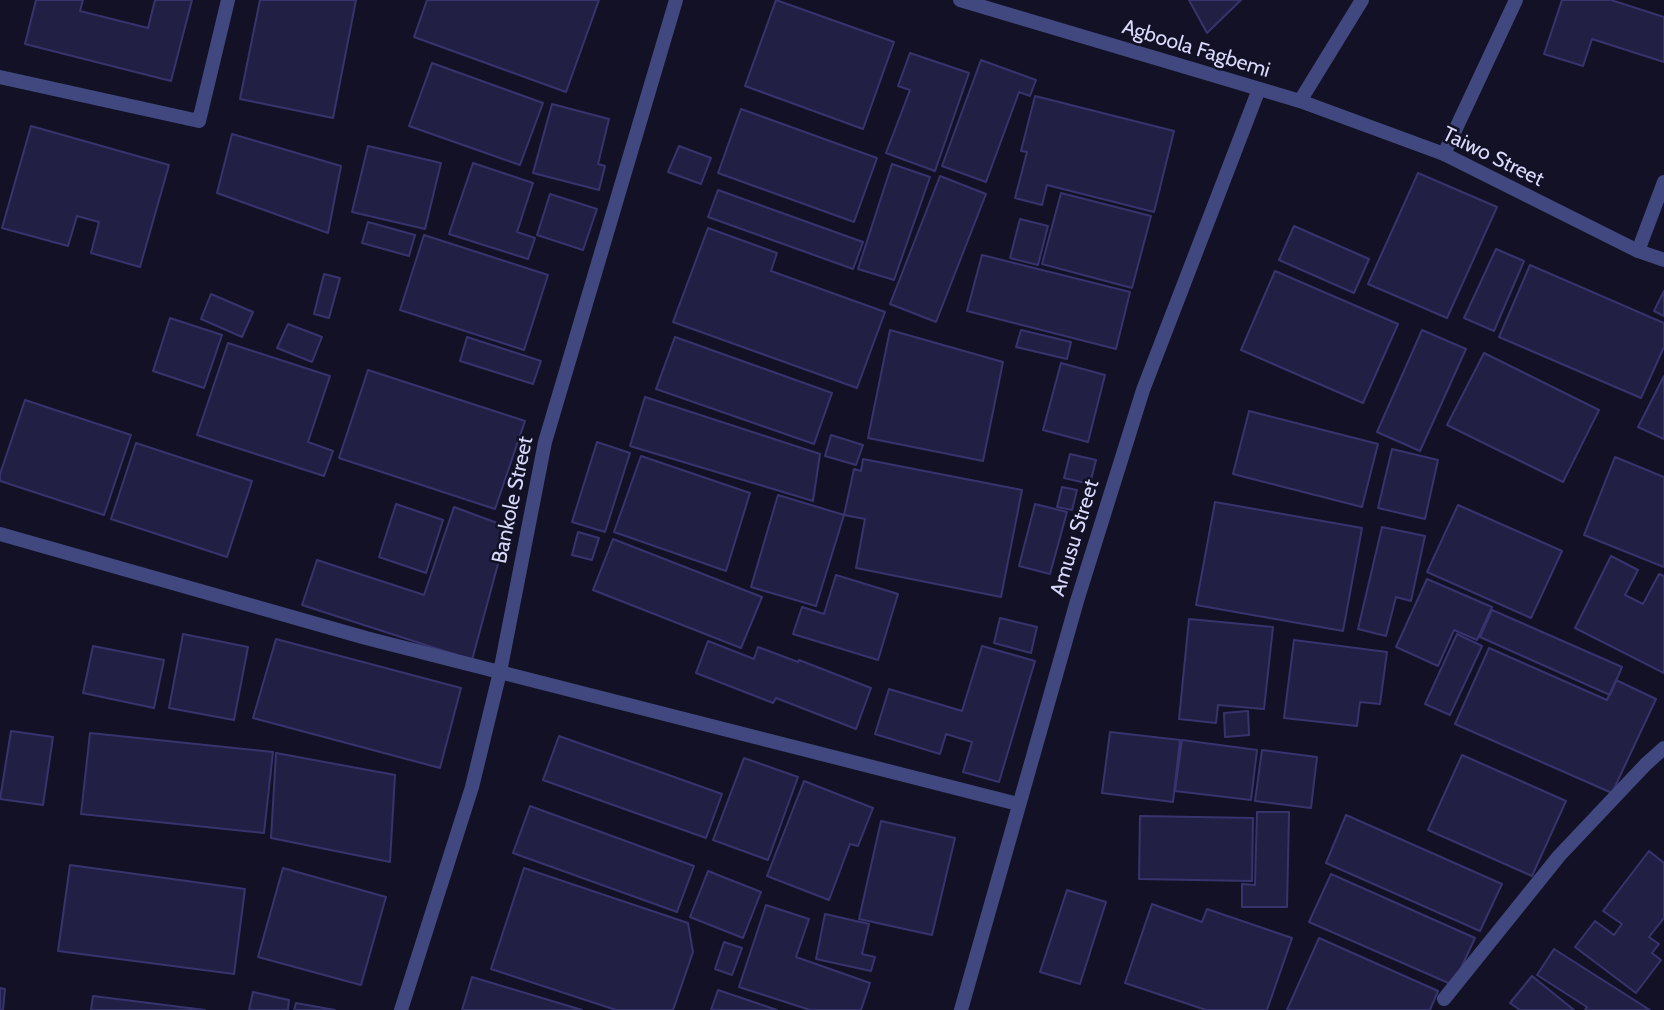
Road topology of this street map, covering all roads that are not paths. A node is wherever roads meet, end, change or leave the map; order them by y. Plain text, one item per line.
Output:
1 (228, 0) edge
2 (676, 0) edge
3 (960, 0) edge
4 (1362, 0) edge
5 (1516, 0) edge
6 (0, 76) edge
7 (1259, 89) junction
8 (1300, 101) junction
9 (1444, 154) junction
10 (1664, 182) edge
11 (1638, 251) junction
12 (1664, 260) edge
13 (0, 534) edge
14 (500, 672) junction
15 (1664, 748) edge
16 (1018, 804) junction
17 (1444, 999) dead end
18 (401, 1010) edge
19 (961, 1010) edge

1 - 6 street
2 - 14 street, Bankole Street
3 - 7 street, Agboola Fagbemi
4 - 8 street
5 - 9 street
7 - 8 street, Agboola Fagbemi
7 - 16 street, Amusu Street
8 - 9 street, Taiwo Street
9 - 11 street, Taiwo Street
10 - 11 street
11 - 12 street, Taiwo Street
13 - 14 street
14 - 16 street
14 - 18 street, Bankole Street
15 - 17 street
16 - 19 street, Amusu Street

